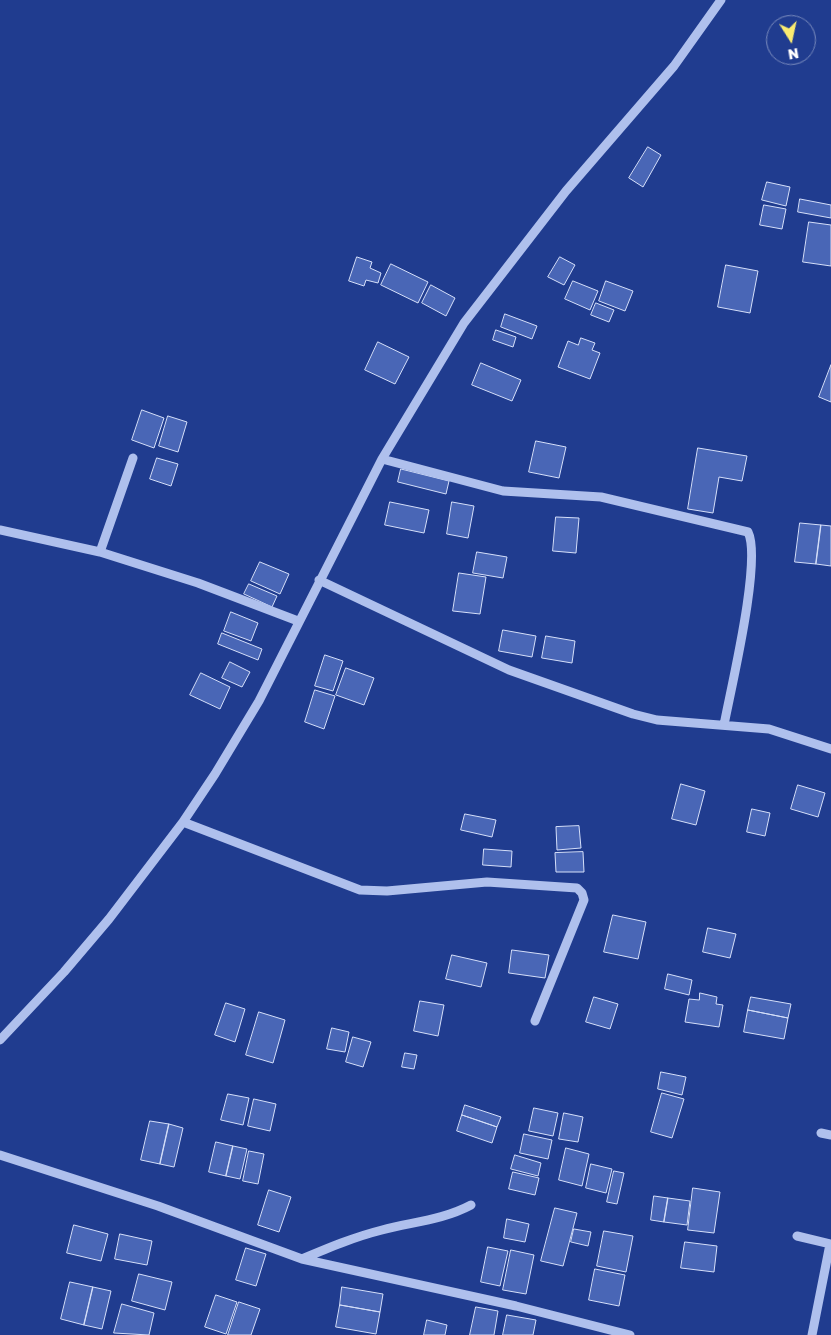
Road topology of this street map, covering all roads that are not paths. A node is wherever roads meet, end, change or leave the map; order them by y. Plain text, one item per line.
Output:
1 (721, 0) edge
2 (133, 458) dead end
3 (382, 460) junction
4 (0, 530) edge
5 (100, 552) junction
6 (319, 580) junction
7 (298, 620) junction
8 (724, 724) junction
9 (831, 749) edge
10 (183, 822) junction
11 (535, 1021) dead end
12 (0, 1040) edge
13 (0, 1154) edge
14 (471, 1205) dead end
15 (798, 1236) dead end
16 (830, 1244) edge
17 (302, 1259) junction
18 (630, 1335) edge
19 (812, 1335) edge

1 - 3 street
2 - 5 street
3 - 6 street
3 - 8 street
4 - 5 street
5 - 7 street
6 - 7 street
6 - 8 street
7 - 10 street
8 - 9 street
10 - 11 street
10 - 12 street
13 - 17 street
14 - 17 street
15 - 16 street
16 - 19 street
17 - 18 street

